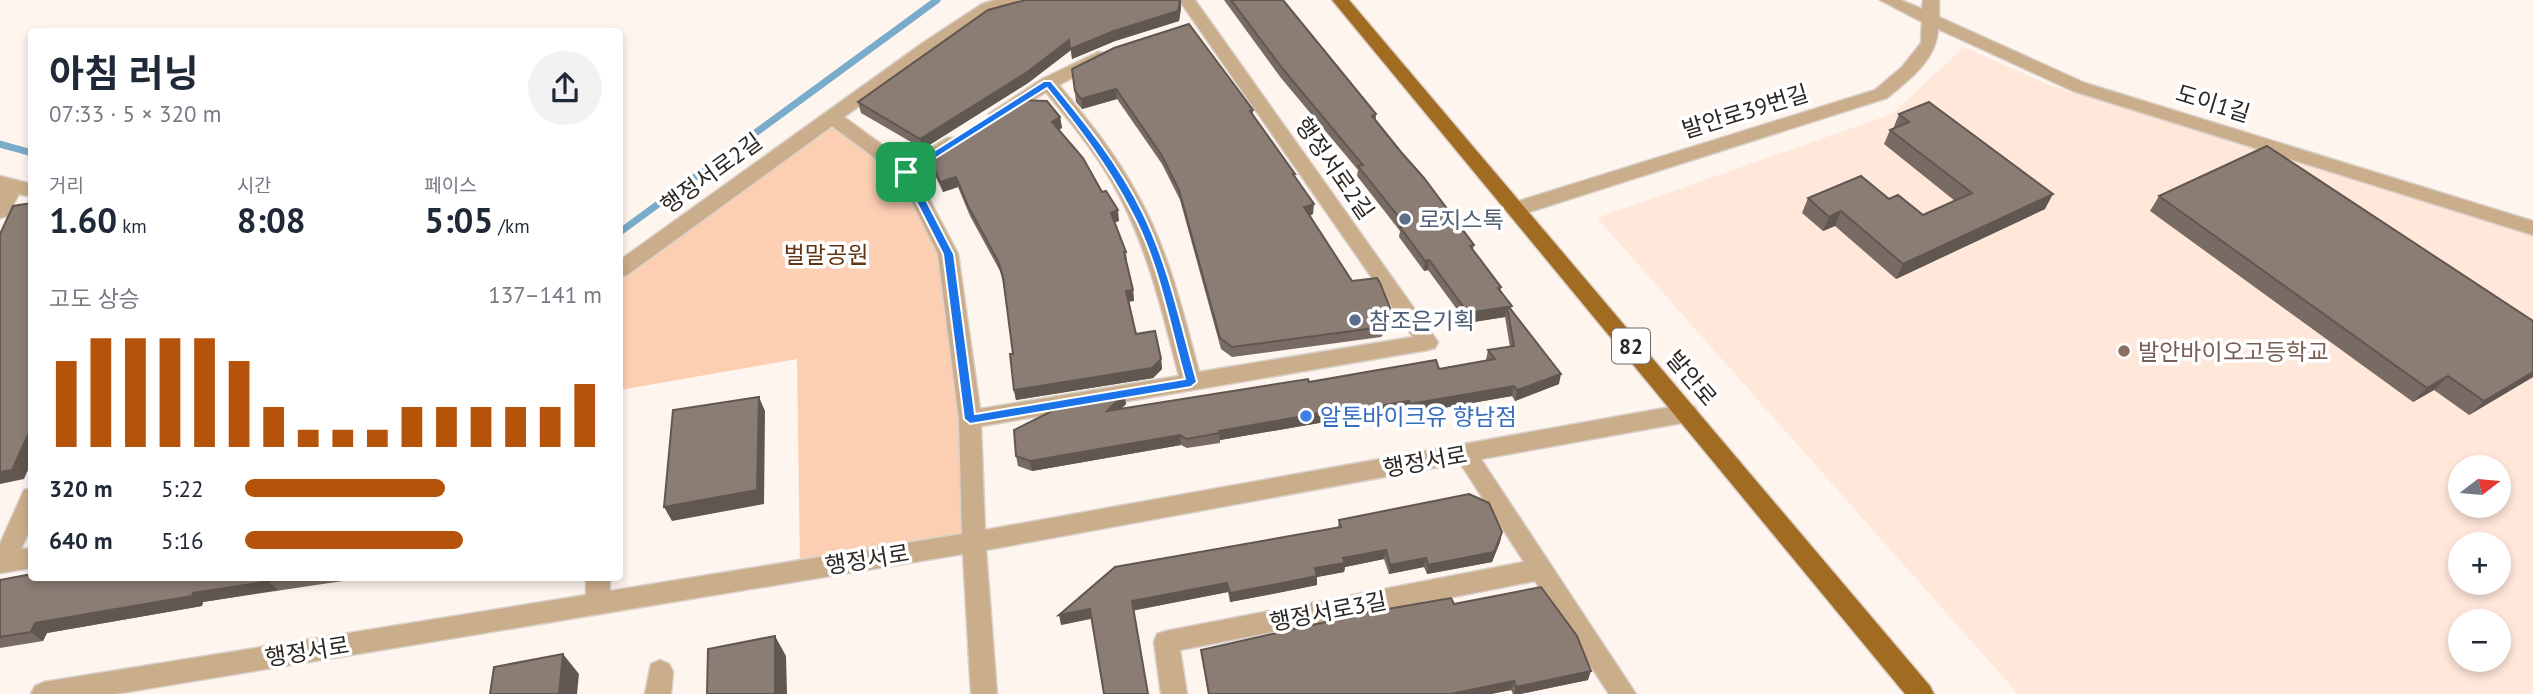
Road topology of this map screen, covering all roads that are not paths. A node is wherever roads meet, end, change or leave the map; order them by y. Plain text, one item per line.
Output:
1 (1011, 0) edge
2 (1187, 0) edge
3 (1340, 0) edge
4 (1888, 0) edge
5 (1931, 0) edge
6 (1930, 20) junction
7 (1116, 49) edge
8 (1048, 83) junction
9 (832, 117) junction
10 (988, 120) edge
11 (965, 135) edge
12 (906, 172) junction
13 (15, 186) edge
14 (1516, 209) junction
15 (0, 211) edge
16 (2533, 228) edge
17 (623, 268) edge
18 (1191, 382) junction
19 (1687, 413) junction
20 (970, 419) junction
21 (1465, 453) junction
22 (28, 506) edge
23 (974, 542) junction
24 (28, 559) edge
25 (2, 563) edge
26 (1542, 569) junction
27 (598, 581) edge
28 (598, 604) junction
29 (44, 694) edge
30 (984, 694) edge
31 (1174, 694) edge
32 (1623, 694) edge
33 (1921, 694) edge

1 - 9 street, 행정서로2길
2 - 18 street, 행정서로2길
3 - 14 main road, 발안로 / 82
4 - 6 street, 도이1길
5 - 6 street, 발안로39번길
6 - 14 street, 발안로39번길
6 - 16 street, 도이1길
7 - 8 street
8 - 10 street
8 - 18 street
9 - 12 street
9 - 17 street, 행정서로2길
11 - 12 street
12 - 20 street
13 - 15 street
14 - 19 main road, 발안로 / 82
18 - 20 street
19 - 21 street, 행정서로
19 - 33 main road, 발안로 / 82
20 - 23 street
21 - 23 street, 행정서로
21 - 26 street
22 - 25 street
23 - 28 street, 행정서로
23 - 30 street
24 - 25 street
26 - 31 street, 행정서로3길
26 - 32 street
27 - 28 street
28 - 29 street, 행정서로

